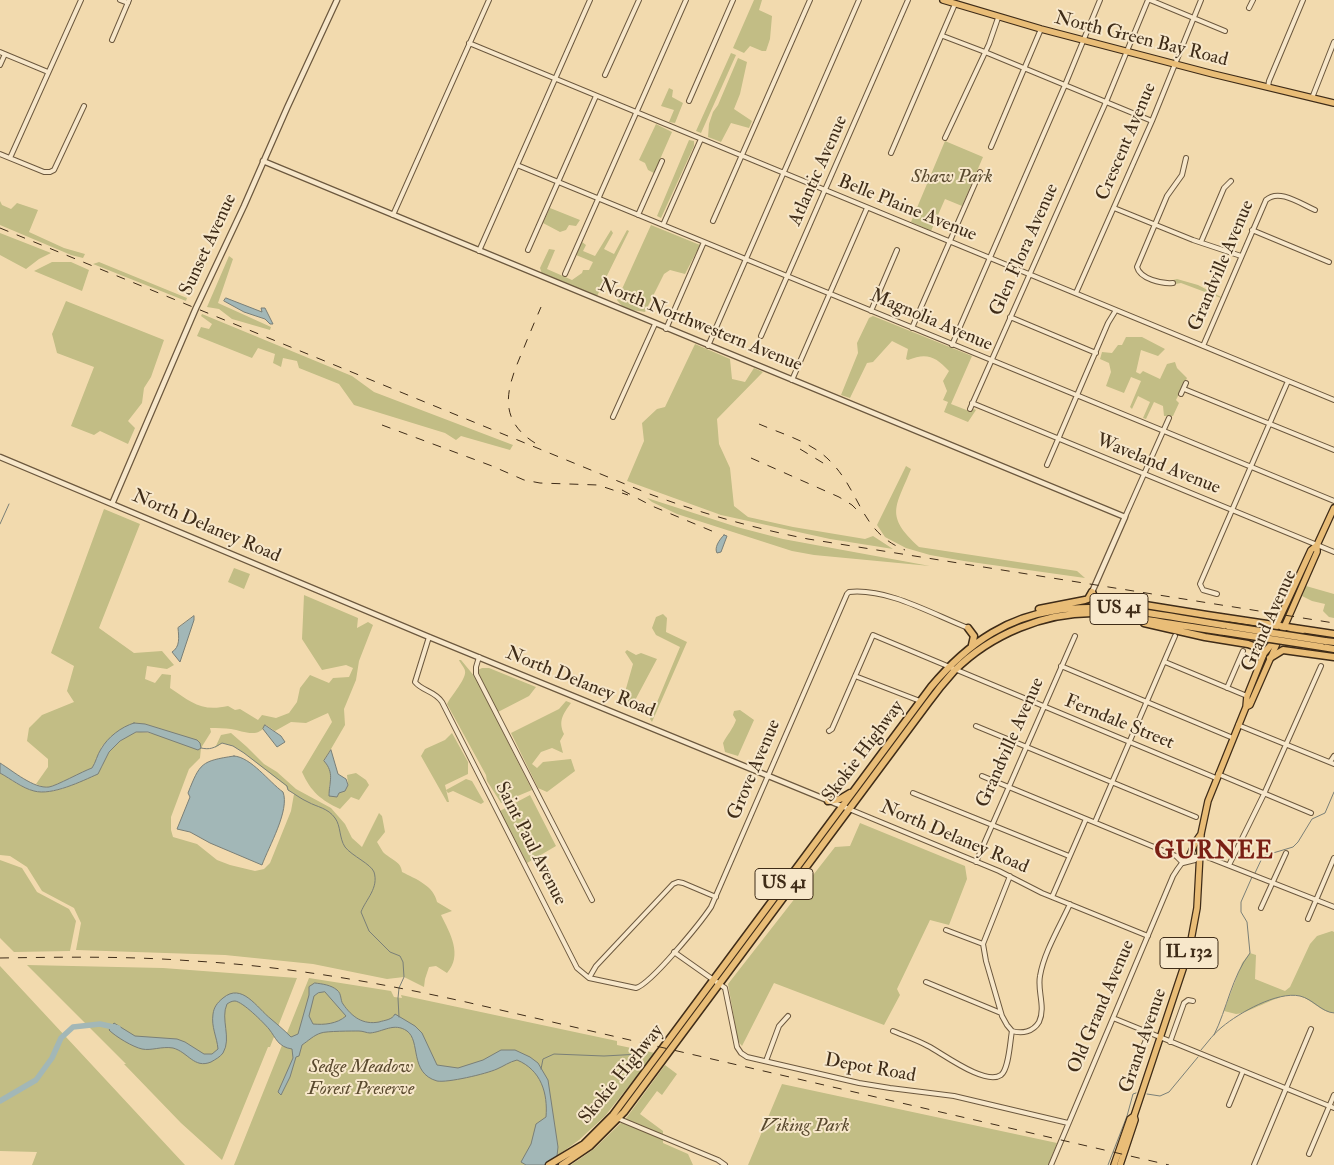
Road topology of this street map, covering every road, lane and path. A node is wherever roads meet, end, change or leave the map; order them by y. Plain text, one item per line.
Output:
1 (80, 0) edge
2 (120, 0) edge
3 (337, 0) edge
4 (489, 0) edge
5 (590, 0) edge
6 (639, 0) edge
7 (686, 0) edge
8 (734, 0) edge
9 (810, 0) edge
10 (859, 0) edge
11 (908, 0) edge
12 (942, 0) edge
13 (1100, 0) edge
14 (1149, 0) edge
15 (1202, 0) edge
16 (1253, 0) edge
17 (1303, 0) edge
18 (129, 2) edge
19 (956, 4) junction
20 (1249, 8) dead end
21 (998, 18) junction
22 (1194, 18) junction
23 (1041, 30) junction
24 (1225, 31) dead end
25 (943, 36) junction
26 (112, 40) dead end
27 (1084, 41) junction
28 (1334, 42) edge
29 (469, 43) junction
30 (0, 52) edge
31 (986, 52) junction
32 (1127, 52) junction
33 (5, 54) junction
34 (1175, 64) junction
35 (0, 65) edge
36 (1025, 68) junction
37 (48, 72) junction
38 (605, 75) dead end
39 (555, 79) junction
40 (1065, 85) junction
41 (1268, 87) junction
42 (596, 96) junction
43 (1312, 98) junction
44 (690, 101) dead end
45 (1106, 102) junction
46 (1334, 103) edge
47 (84, 106) dead end
48 (637, 112) junction
49 (1152, 121) junction
50 (946, 138) dead end
51 (701, 139) junction
52 (991, 147) dead end
53 (891, 153) dead end
54 (0, 154) edge
55 (741, 156) junction
56 (10, 158) junction
57 (1186, 158) dead end
58 (264, 161) junction
59 (662, 161) dead end
60 (517, 165) junction
61 (783, 172) junction
62 (980, 172) dead end
63 (1231, 181) dead end
64 (558, 182) junction
65 (825, 190) junction
66 (599, 199) junction
67 (867, 208) junction
68 (1114, 208) junction
69 (1315, 210) dead end
70 (638, 215) junction
71 (393, 216) junction
72 (713, 221) dead end
73 (1155, 224) junction
74 (663, 225) junction
75 (1252, 230) junction
76 (950, 241) junction
77 (704, 242) junction
78 (1201, 242) junction
79 (528, 250) dead end
80 (897, 250) dead end
81 (479, 252) junction
82 (1241, 256) junction
83 (746, 258) junction
84 (990, 258) junction
85 (1329, 262) dead end
86 (565, 274) dead end
87 (1029, 274) junction
88 (788, 276) junction
89 (1174, 283) dead end
90 (1076, 293) junction
91 (830, 294) junction
92 (1116, 310) junction
93 (871, 311) junction
94 (1010, 317) junction
95 (655, 324) junction
96 (912, 328) junction
97 (666, 329) junction
98 (761, 336) dead end
99 (952, 345) junction
100 (708, 346) junction
101 (1203, 346) junction
102 (1096, 353) junction
103 (991, 360) junction
104 (792, 380) junction
105 (1288, 381) junction
106 (1186, 383) dead end
107 (1184, 388) junction
108 (1181, 394) dead end
109 (1077, 396) junction
110 (1334, 400) edge
111 (972, 403) junction
112 (970, 409) dead end
113 (613, 417) dead end
114 (1169, 418) dead end
115 (1269, 424) junction
116 (1164, 431) junction
117 (1059, 439) junction
118 (1334, 450) edge
119 (0, 457) edge
120 (1047, 465) dead end
121 (1250, 467) junction
122 (1145, 475) junction
123 (1334, 501) edge
124 (112, 504) junction
125 (1334, 508) edge
126 (1232, 510) junction
127 (1125, 517) junction
128 (1317, 545) junction
129 (1334, 552) edge
130 (1092, 592) junction
131 (1217, 594) dead end
132 (1093, 607) junction
133 (1109, 614) junction
134 (1206, 615) junction
135 (1011, 623) junction
136 (968, 628) joint
137 (1227, 629) junction
138 (1310, 630) junction
139 (1278, 631) junction
140 (1334, 634) edge
141 (1075, 636) dead end
142 (1175, 636) dead end
143 (429, 637) junction
144 (1334, 642) edge
145 (1248, 644) junction
146 (1324, 644) junction
147 (972, 646) junction
148 (1274, 649) joint
149 (1334, 649) edge
150 (1291, 650) junction
151 (1243, 651) dead end
152 (1264, 653) junction
153 (479, 658) junction
154 (1270, 658) junction
155 (1334, 658) edge
156 (1165, 662) junction
157 (1061, 666) junction
158 (1321, 666) dead end
159 (948, 667) junction
160 (955, 670) junction
161 (855, 676) junction
162 (1227, 688) junction
163 (1247, 696) junction
164 (920, 701) junction
165 (1147, 702) junction
166 (1044, 706) junction
167 (1246, 707) junction
168 (976, 726) dead end
169 (1238, 726) junction
170 (829, 731) dead end
171 (1233, 738) junction
172 (1130, 742) junction
173 (1286, 745) junction
174 (1026, 746) junction
175 (1334, 756) edge
176 (1332, 763) edge
177 (767, 776) junction
178 (982, 776) dead end
179 (1217, 776) junction
180 (1112, 782) junction
181 (1009, 787) junction
182 (853, 792) junction
183 (913, 793) dead end
184 (1264, 794) junction
185 (828, 801) junction
186 (842, 806) junction
187 (849, 810) junction
188 (1311, 813) dead end
189 (1196, 817) dead end
190 (1086, 819) junction
191 (1095, 822) junction
192 (992, 825) junction
193 (1201, 834) junction
194 (1286, 853) dead end
195 (1069, 856) junction
196 (1200, 856) junction
197 (1189, 857) junction
198 (1334, 858) edge
199 (976, 862) junction
200 (1183, 863) junction
201 (1229, 865) junction
202 (1010, 876) junction
203 (1273, 883) junction
204 (716, 897) junction
205 (1052, 897) junction
206 (1316, 899) junction
207 (592, 900) dead end
208 (1070, 904) junction
209 (1334, 907) edge
210 (1261, 908) dead end
211 (1308, 919) dead end
212 (946, 930) dead end
213 (1148, 936) junction
214 (983, 944) junction
215 (674, 952) junction
216 (589, 978) junction
217 (716, 982) junction
218 (926, 982) dead end
219 (1193, 1000) dead end
220 (1001, 1013) junction
221 (788, 1016) dead end
222 (1113, 1018) junction
223 (1311, 1029) dead end
224 (893, 1031) dead end
225 (1012, 1031) junction
226 (1149, 1033) junction
227 (1161, 1038) junction
228 (1170, 1042) junction
229 (766, 1061) junction
230 (1138, 1061) dead end
231 (1243, 1071) junction
232 (1287, 1089) junction
233 (1334, 1095) edge
234 (1229, 1105) dead end
235 (1332, 1107) edge
236 (1134, 1116) junction
237 (616, 1117) junction
238 (1068, 1123) junction
239 (1309, 1154) dead end
240 (562, 1163) edge
241 (549, 1165) edge
242 (725, 1165) edge
243 (1051, 1165) edge
244 (1114, 1165) edge
245 (1120, 1165) edge
246 (1254, 1165) edge

1 - 37 street
2 - 18 street
3 - 58 street, Sunset Avenue
4 - 29 street
5 - 39 street
6 - 38 street
7 - 48 street
8 - 44 street
9 - 55 street
10 - 61 street
11 - 65 street, Atlantic Avenue
12 - 19 main road, North Green Bay Road
13 - 27 street
14 - 22 street
14 - 32 street, Glen Flora Avenue
15 - 22 street, Crescent Avenue
16 - 20 street
17 - 41 street
18 - 26 street
19 - 21 main road, North Green Bay Road
19 - 25 street
21 - 23 main road, North Green Bay Road
21 - 31 street
22 - 24 street
22 - 34 street, Crescent Avenue
23 - 27 main road, North Green Bay Road
23 - 36 street
25 - 31 street
25 - 53 street
27 - 32 main road, North Green Bay Road
27 - 40 street
28 - 43 street
29 - 39 street, Belle Plaine Avenue
29 - 71 street
30 - 33 street
31 - 36 street
31 - 50 street
32 - 34 main road, North Green Bay Road
32 - 45 street, Glen Flora Avenue
33 - 35 street
33 - 37 street
34 - 41 main road, North Green Bay Road
34 - 49 street, Crescent Avenue
36 - 40 street
36 - 52 street
37 - 56 street
39 - 42 street, Belle Plaine Avenue
39 - 60 street
40 - 45 street
40 - 84 street
41 - 43 main road, North Green Bay Road
42 - 48 street, Belle Plaine Avenue
42 - 64 street
43 - 46 main road, North Green Bay Road
45 - 49 street
45 - 87 street, Glen Flora Avenue
47 - 56 street
48 - 51 street, Belle Plaine Avenue
48 - 66 street
49 - 68 street, Crescent Avenue
51 - 55 street, Belle Plaine Avenue
51 - 74 street
54 - 56 street
55 - 61 street, Belle Plaine Avenue
55 - 72 street
57 - 73 street
58 - 71 street, North Northwestern Avenue
58 - 124 street, Sunset Avenue
59 - 70 street
60 - 64 street, Magnolia Avenue
60 - 81 street
61 - 65 street, Belle Plaine Avenue
61 - 83 street
62 - 76 street
63 - 78 street
64 - 66 street, Magnolia Avenue
64 - 79 street
65 - 67 street, Belle Plaine Avenue
65 - 88 street, Atlantic Avenue
66 - 70 street, Magnolia Avenue
66 - 86 street
67 - 76 street, Belle Plaine Avenue
67 - 91 street
68 - 73 street
68 - 90 street, Crescent Avenue
69 - 75 street, Grandville Avenue
70 - 74 street, Magnolia Avenue
71 - 81 street, North Northwestern Avenue
73 - 78 street
73 - 89 street
74 - 77 street, Magnolia Avenue
75 - 82 street, Grandville Avenue
75 - 85 street
76 - 84 street, Belle Plaine Avenue
76 - 96 street
77 - 83 street, Magnolia Avenue
77 - 97 street
78 - 82 street
80 - 93 street
81 - 95 street, North Northwestern Avenue
82 - 101 street, Grandville Avenue
83 - 88 street, Magnolia Avenue
83 - 100 street
84 - 87 street, Belle Plaine Avenue
84 - 99 street
87 - 90 street, Belle Plaine Avenue
87 - 94 street, Glen Flora Avenue
88 - 91 street, Magnolia Avenue
88 - 98 street, Atlantic Avenue
90 - 92 street, Belle Plaine Avenue
91 - 93 street, Magnolia Avenue
91 - 104 street
92 - 101 street, Belle Plaine Avenue
92 - 102 street
93 - 96 street, Magnolia Avenue
94 - 102 street
94 - 103 street, Glen Flora Avenue
95 - 97 street, North Northwestern Avenue
95 - 113 street
96 - 99 street, Magnolia Avenue
97 - 100 street, North Northwestern Avenue
99 - 103 street, Magnolia Avenue
100 - 104 street, North Northwestern Avenue
101 - 105 street, Belle Plaine Avenue
102 - 109 street
103 - 109 street, Magnolia Avenue
103 - 111 street, Glen Flora Avenue
104 - 127 street, North Northwestern Avenue
105 - 110 street, Belle Plaine Avenue
105 - 115 street
106 - 107 street
107 - 108 street
107 - 115 street
109 - 116 street, Magnolia Avenue
109 - 117 street
111 - 112 street, Glen Flora Avenue
111 - 117 street, Waveland Avenue
114 - 116 street
115 - 118 street
115 - 121 street
116 - 121 street, Magnolia Avenue
116 - 122 street
117 - 120 street
117 - 122 street, Waveland Avenue
119 - 124 street, North Delaney Road
121 - 123 street, Magnolia Avenue
121 - 126 street
122 - 126 street, Waveland Avenue
122 - 127 street
124 - 143 street, North Delaney Road
125 - 128 main road, Grand Avenue
126 - 128 street, Waveland Avenue
126 - 131 street
127 - 130 street
128 - 129 street, Waveland Avenue
128 - 139 main road, Grand Avenue
130 - 134 highway
130 - 135 highway
132 - 134 highway
132 - 135 highway, Skokie Highway / US 41
132 - 137 highway, Skokie Highway / US 41
133 - 137 highway, Skokie Highway / US 41
133 - 145 highway
133 - 160 highway, Skokie Highway / US 41
134 - 139 highway
135 - 147 highway, Skokie Highway / US 41
136 - 147 highway
136 - 177 street, Grove Avenue
137 - 146 highway, Skokie Highway / US 41, bridge
138 - 139 highway
138 - 139 highway
138 - 140 highway
139 - 145 highway
139 - 148 highway
139 - 150 highway
139 - 152 highway
141 - 157 street, Grandville Avenue
142 - 156 street
143 - 153 street, North Delaney Road
143 - 216 street, Saint Paul Avenue
144 - 146 highway, Skokie Highway / US 41
145 - 152 highway
146 - 149 highway, Skokie Highway / US 41
147 - 159 highway, Skokie Highway / US 41
148 - 154 main road, Grand Avenue / IL 132
150 - 154 highway
150 - 155 highway
151 - 162 street
152 - 163 main road, Grand Avenue / IL 132
153 - 177 street, North Delaney Road
153 - 207 street
154 - 167 main road, Grand Avenue / IL 132
156 - 162 street
156 - 165 street
157 - 165 street
157 - 166 street, Grandville Avenue
158 - 173 street
159 - 160 street, Ferndale Street
159 - 161 street, Ferndale Street
159 - 164 highway, Skokie Highway / US 41
160 - 166 street, Ferndale Street
160 - 187 highway, Skokie Highway / US 41
161 - 164 street
161 - 170 street
162 - 163 street
163 - 167 main road, Grand Avenue / IL 132
164 - 182 highway, Skokie Highway / US 41
165 - 171 street
165 - 172 street
166 - 172 street, Ferndale Street
166 - 174 street, Grandville Avenue
167 - 169 main road, Grand Avenue / IL 132
168 - 174 street
169 - 171 main road, Grand Avenue / IL 132
169 - 173 street
171 - 179 main road, Grand Avenue / IL 132
172 - 179 street, Ferndale Street
172 - 180 street
173 - 176 street
173 - 184 street
174 - 180 street
174 - 181 street, Grandville Avenue
175 - 176 street
177 - 185 street, North Delaney Road
177 - 204 street, Grove Avenue
178 - 181 street
179 - 184 street, Ferndale Street
179 - 193 main road, Grand Avenue / IL 132
180 - 189 street
180 - 191 street
181 - 190 street
181 - 192 street, Grandville Avenue
182 - 185 highway
182 - 186 highway, Skokie Highway / US 41
183 - 192 street
184 - 188 street, Ferndale Street
184 - 201 street
185 - 186 street, North Delaney Road
186 - 187 street, North Delaney Road
186 - 217 highway, Skokie Highway / US 41
187 - 199 street, North Delaney Road
187 - 217 highway, Skokie Highway / US 41
190 - 191 street
190 - 195 street
191 - 200 street
192 - 195 street
192 - 199 street, Grandville Avenue
193 - 196 main road, Grand Avenue / IL 132
193 - 197 main road
194 - 203 street
195 - 205 street
196 - 197 street
196 - 200 street
196 - 201 street
196 - 227 main road, Grand Avenue / IL 132
197 - 200 street
198 - 206 street
199 - 202 street, North Delaney Road
200 - 213 street, Old Grand Avenue
201 - 203 street
202 - 205 street, North Delaney Road
202 - 214 street
203 - 206 street
203 - 210 street
204 - 215 street, Grove Avenue
204 - 216 street
205 - 208 street, North Delaney Road
206 - 209 street
206 - 211 street
208 - 213 street, North Delaney Road
208 - 225 street
212 - 214 street
213 - 222 street, Old Grand Avenue
214 - 220 street
215 - 216 street
215 - 217 street
217 - 229 street, Depot Road
217 - 237 highway, Skokie Highway / US 41
218 - 220 street
219 - 228 street
220 - 225 street
221 - 229 street
222 - 226 street
222 - 238 street, Old Grand Avenue
223 - 232 street
224 - 225 street
226 - 227 street
226 - 230 street
227 - 228 street
227 - 236 main road, Grand Avenue / IL 132
228 - 231 street
229 - 238 street, Depot Road
231 - 232 street
231 - 234 street
232 - 235 street
232 - 246 street
233 - 235 street
235 - 239 street
236 - 244 main road, Grand Avenue / IL 132
236 - 245 main road, Grand Avenue / IL 132
237 - 240 highway, Skokie Highway / US 41
237 - 242 street
238 - 243 street, Old Grand Avenue
240 - 241 highway, Skokie Highway / US 41

